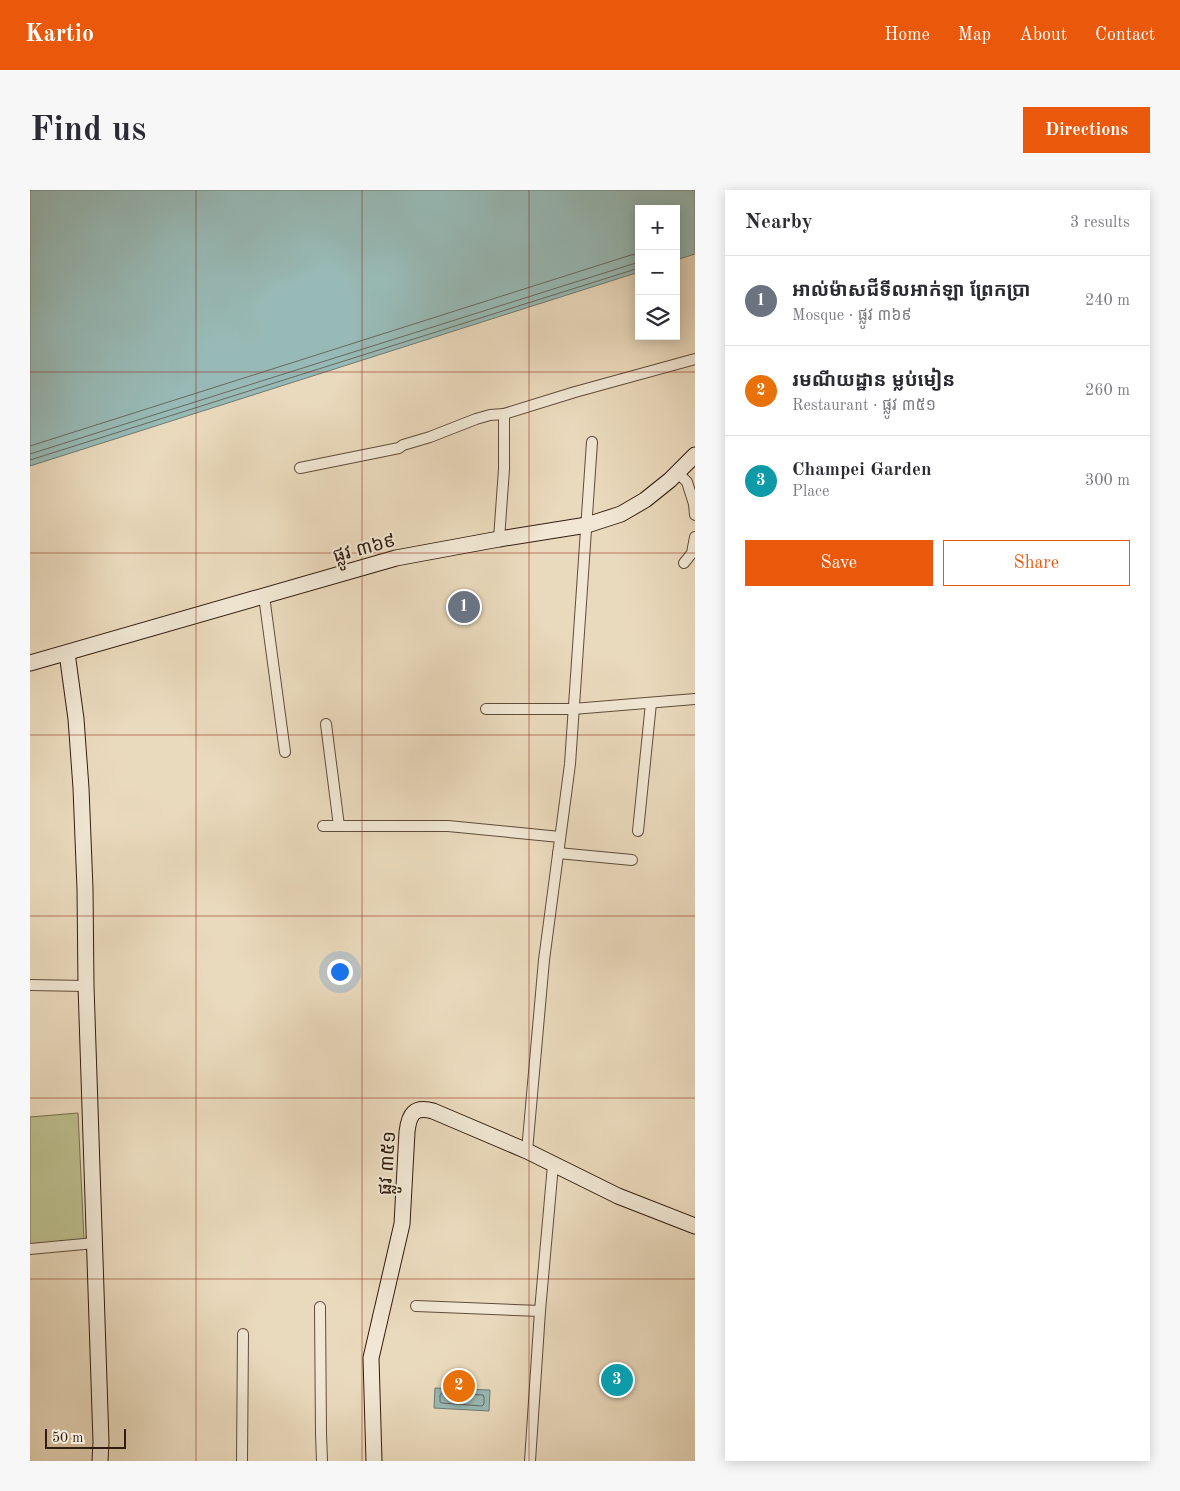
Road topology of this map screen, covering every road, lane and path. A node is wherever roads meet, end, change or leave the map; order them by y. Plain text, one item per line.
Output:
1 (695, 359) edge
2 (504, 414) junction
3 (592, 442) dead end
4 (695, 455) edge
5 (300, 468) dead end
6 (678, 473) junction
7 (695, 515) edge
8 (587, 525) junction
9 (695, 537) edge
10 (499, 539) junction
11 (684, 563) dead end
12 (264, 596) junction
13 (67, 654) junction
14 (30, 663) edge
15 (695, 699) edge
16 (651, 702) junction
17 (486, 709) dead end
18 (573, 709) junction
19 (326, 724) dead end
20 (286, 752) dead end
21 (323, 826) dead end
22 (340, 826) junction
23 (638, 831) dead end
24 (560, 837) junction
25 (558, 853) junction
26 (632, 860) dead end
27 (30, 985) edge
28 (86, 986) junction
29 (527, 1151) junction
30 (552, 1165) junction
31 (695, 1226) edge
32 (95, 1243) junction
33 (30, 1249) edge
34 (416, 1306) dead end
35 (320, 1307) dead end
36 (540, 1311) junction
37 (243, 1334) dead end
38 (100, 1461) edge
39 (242, 1461) edge
40 (322, 1461) edge
41 (374, 1461) edge
42 (530, 1461) edge

1 - 2 street
2 - 5 street
2 - 10 street
3 - 8 street
4 - 6 street, ផ្លូវ ៣៦៩
6 - 7 street
6 - 8 street, ផ្លូវ ៣៦៩
8 - 10 street, ផ្លូវ ៣៦៩
8 - 18 street
9 - 11 street
10 - 12 street, ផ្លូវ ៣៦៩
12 - 13 street, ផ្លូវ ៣៦៩
12 - 20 street
13 - 14 street, ផ្លូវ ៣៦៩
13 - 28 street
15 - 16 street
16 - 18 street
16 - 23 street
17 - 18 street
18 - 24 street
19 - 22 street
21 - 22 street
22 - 24 street
24 - 25 street
25 - 26 street
25 - 29 street
27 - 28 street
28 - 32 street
29 - 30 street, ផ្លូវ ៣៥១
29 - 41 street, ផ្លូវ ៣៥១
30 - 31 street, ផ្លូវ ៣៥១
30 - 36 street
32 - 33 street
32 - 38 street
34 - 36 street
35 - 40 street
36 - 42 street
37 - 39 street

